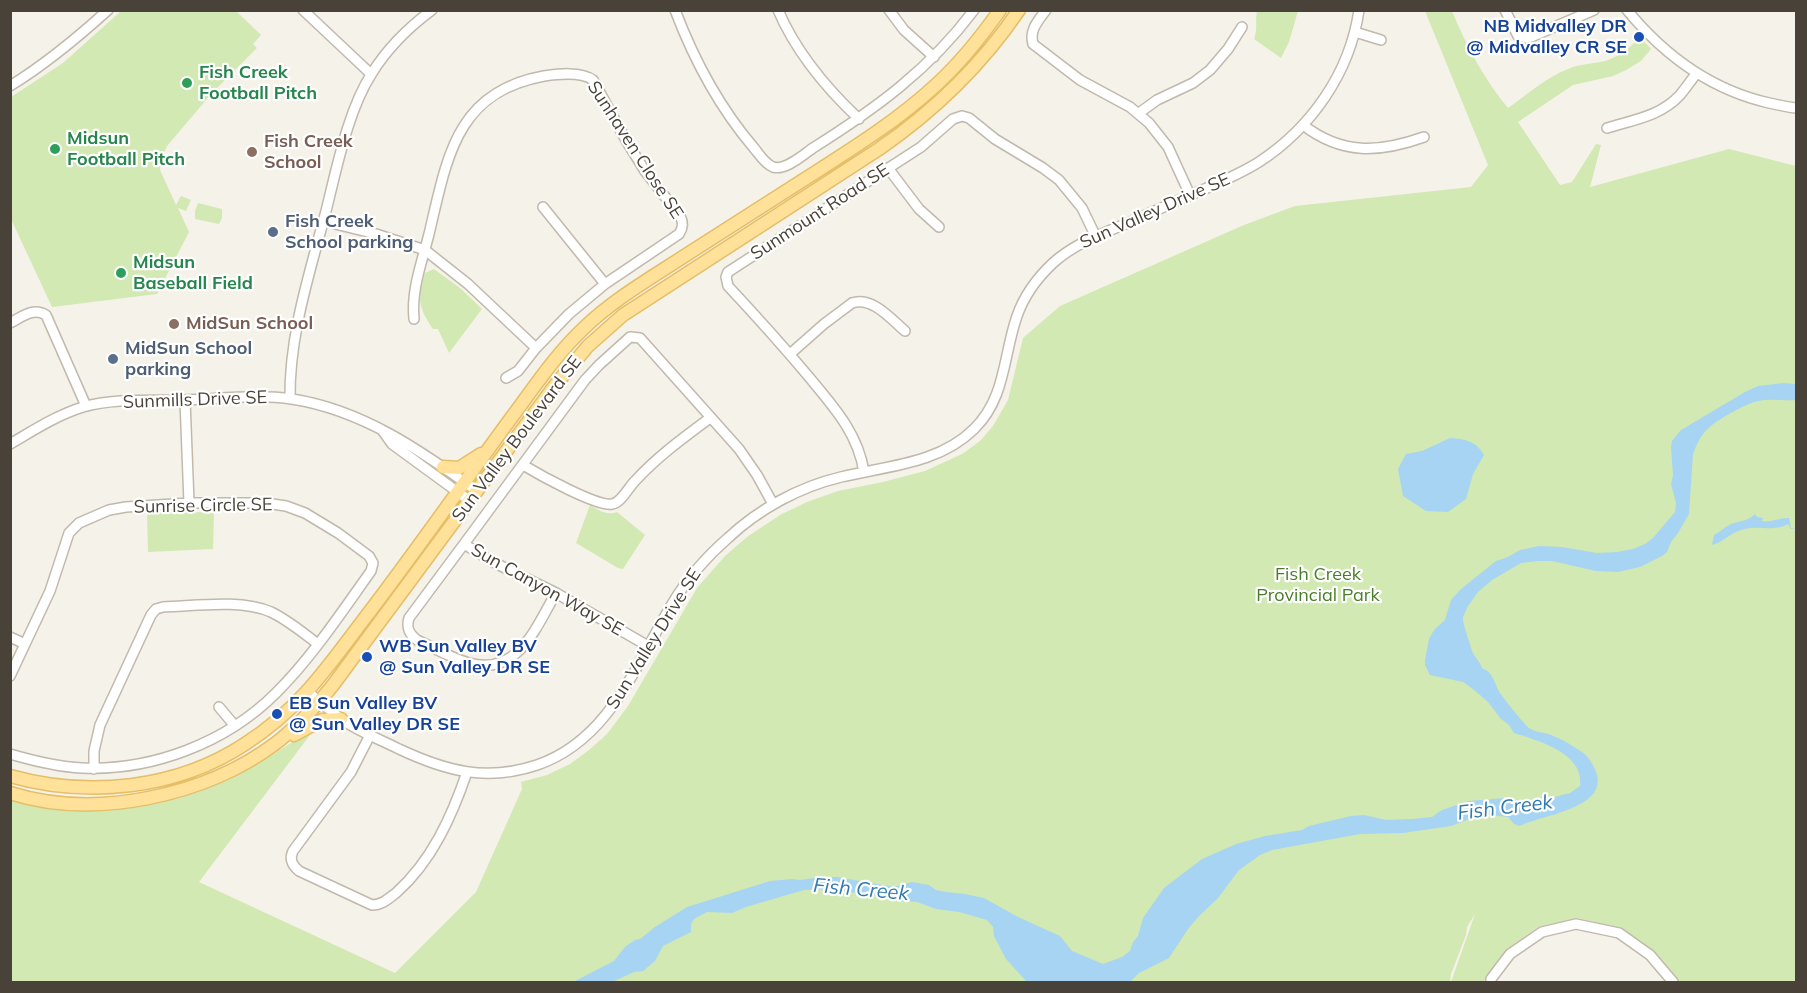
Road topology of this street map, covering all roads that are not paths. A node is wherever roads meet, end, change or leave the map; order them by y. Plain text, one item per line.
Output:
1 (108, 10) edge
2 (303, 10) edge
3 (432, 10) edge
4 (675, 10) edge
5 (778, 10) edge
6 (889, 10) edge
7 (974, 10) edge
8 (1000, 10) edge
9 (1019, 10) edge
10 (1046, 10) edge
11 (1359, 10) edge
12 (1505, 10) edge
13 (1594, 10) edge
14 (1627, 10) edge
15 (1242, 27) dead end
16 (1355, 32) junction
17 (1381, 40) dead end
18 (934, 57) junction
19 (1697, 73) junction
20 (371, 74) junction
21 (10, 86) edge
22 (1797, 108) edge
23 (1139, 113) junction
24 (859, 119) junction
25 (1304, 125) junction
26 (1608, 128) dead end
27 (1424, 137) dead end
28 (888, 168) junction
29 (1190, 195) junction
30 (543, 207) dead end
31 (323, 220) junction
32 (939, 227) dead end
33 (1096, 237) junction
34 (425, 250) junction
35 (605, 284) junction
36 (414, 319) dead end
37 (10, 323) edge
38 (905, 331) dead end
39 (536, 348) junction
40 (790, 354) junction
41 (506, 378) dead end
42 (290, 399) junction
43 (185, 400) junction
44 (86, 406) junction
45 (710, 418) junction
46 (382, 430) junction
47 (10, 444) edge
48 (490, 448) junction
49 (523, 465) junction
50 (443, 467) junction
51 (864, 472) junction
52 (461, 487) junction
53 (473, 496) junction
54 (189, 503) junction
55 (773, 504) junction
56 (464, 544) junction
57 (556, 593) junction
58 (10, 637) edge
59 (26, 644) junction
60 (318, 644) junction
61 (648, 646) junction
62 (10, 676) edge
63 (308, 692) junction
64 (320, 702) junction
65 (219, 707) dead end
66 (341, 719) junction
67 (235, 726) junction
68 (370, 735) junction
69 (277, 742) junction
70 (10, 754) edge
71 (94, 769) junction
72 (467, 772) junction
73 (10, 776) edge
74 (10, 793) edge
75 (1491, 982) edge
76 (1674, 982) edge

1 - 21 street
2 - 20 street
3 - 20 street
4 - 24 street
5 - 24 street
6 - 18 street
7 - 18 street
8 - 48 main road, Sun Valley Boulevard SE
9 - 53 main road, Sun Valley Boulevard SE
10 - 23 street
11 - 16 street, Sun Valley Drive SE
12 - 13 street
14 - 19 street
15 - 23 street
16 - 17 street
16 - 25 street, Sun Valley Drive SE
18 - 24 street
19 - 22 street
19 - 26 street
20 - 31 street
23 - 29 street
25 - 27 street
25 - 29 street, Sun Valley Drive SE
28 - 32 street
28 - 33 street, Sunmount Road SE
28 - 40 street, Sunmount Road SE
29 - 33 street, Sun Valley Drive SE
30 - 35 street
31 - 34 street
31 - 42 street
33 - 51 street, Sun Valley Drive SE
34 - 35 street, Sunhaven Close SE
34 - 36 street
34 - 39 street
35 - 39 street, Sunhaven Close SE
37 - 44 street
38 - 40 street
39 - 41 street, Sunhaven Close SE
40 - 51 street, Sunmount Road SE
42 - 43 street, Sunmills Drive SE
42 - 46 street, Sunmills Drive SE
43 - 44 street, Sunmills Drive SE
43 - 54 street
44 - 47 street, Sunmills Drive SE
45 - 49 street
45 - 49 street, Sun Canyon Way SE
45 - 55 street, Sun Canyon Way SE
46 - 50 street, Sunmills Drive SE
46 - 52 street, Sunmills Drive SE
48 - 50 main road
48 - 52 main road, Sun Valley Boulevard SE
49 - 56 street, Sun Canyon Way SE
50 - 52 street, Sunmills Drive SE
51 - 55 street, Sun Valley Drive SE
52 - 53 street, Sunmills Drive SE
52 - 63 main road, Sun Valley Boulevard SE
53 - 64 main road, Sun Valley Boulevard SE
54 - 59 street, Sunrise Circle SE
54 - 60 street, Sunrise Circle SE
55 - 61 street, Sun Valley Drive SE
56 - 57 street, Sun Canyon Way SE
56 - 57 street
57 - 61 street, Sun Canyon Way SE
58 - 59 street
59 - 62 street, Sunrise Circle SE
60 - 67 street, Sunrise Circle SE
60 - 71 street
61 - 72 street, Sun Valley Drive SE
63 - 64 street, Sun Valley Drive SE
63 - 73 main road, Sun Valley Boulevard SE
64 - 66 street, Sun Valley Drive SE
64 - 69 main road, Sun Valley Boulevard SE
65 - 67 street
66 - 68 street, Sun Valley Drive SE
66 - 69 main road
67 - 71 street, Sunrise Circle SE
68 - 72 street, Sun Valley Drive SE
68 - 72 street
69 - 74 main road, Sun Valley Boulevard SE
70 - 71 street, Sunrise Circle SE
75 - 76 street

